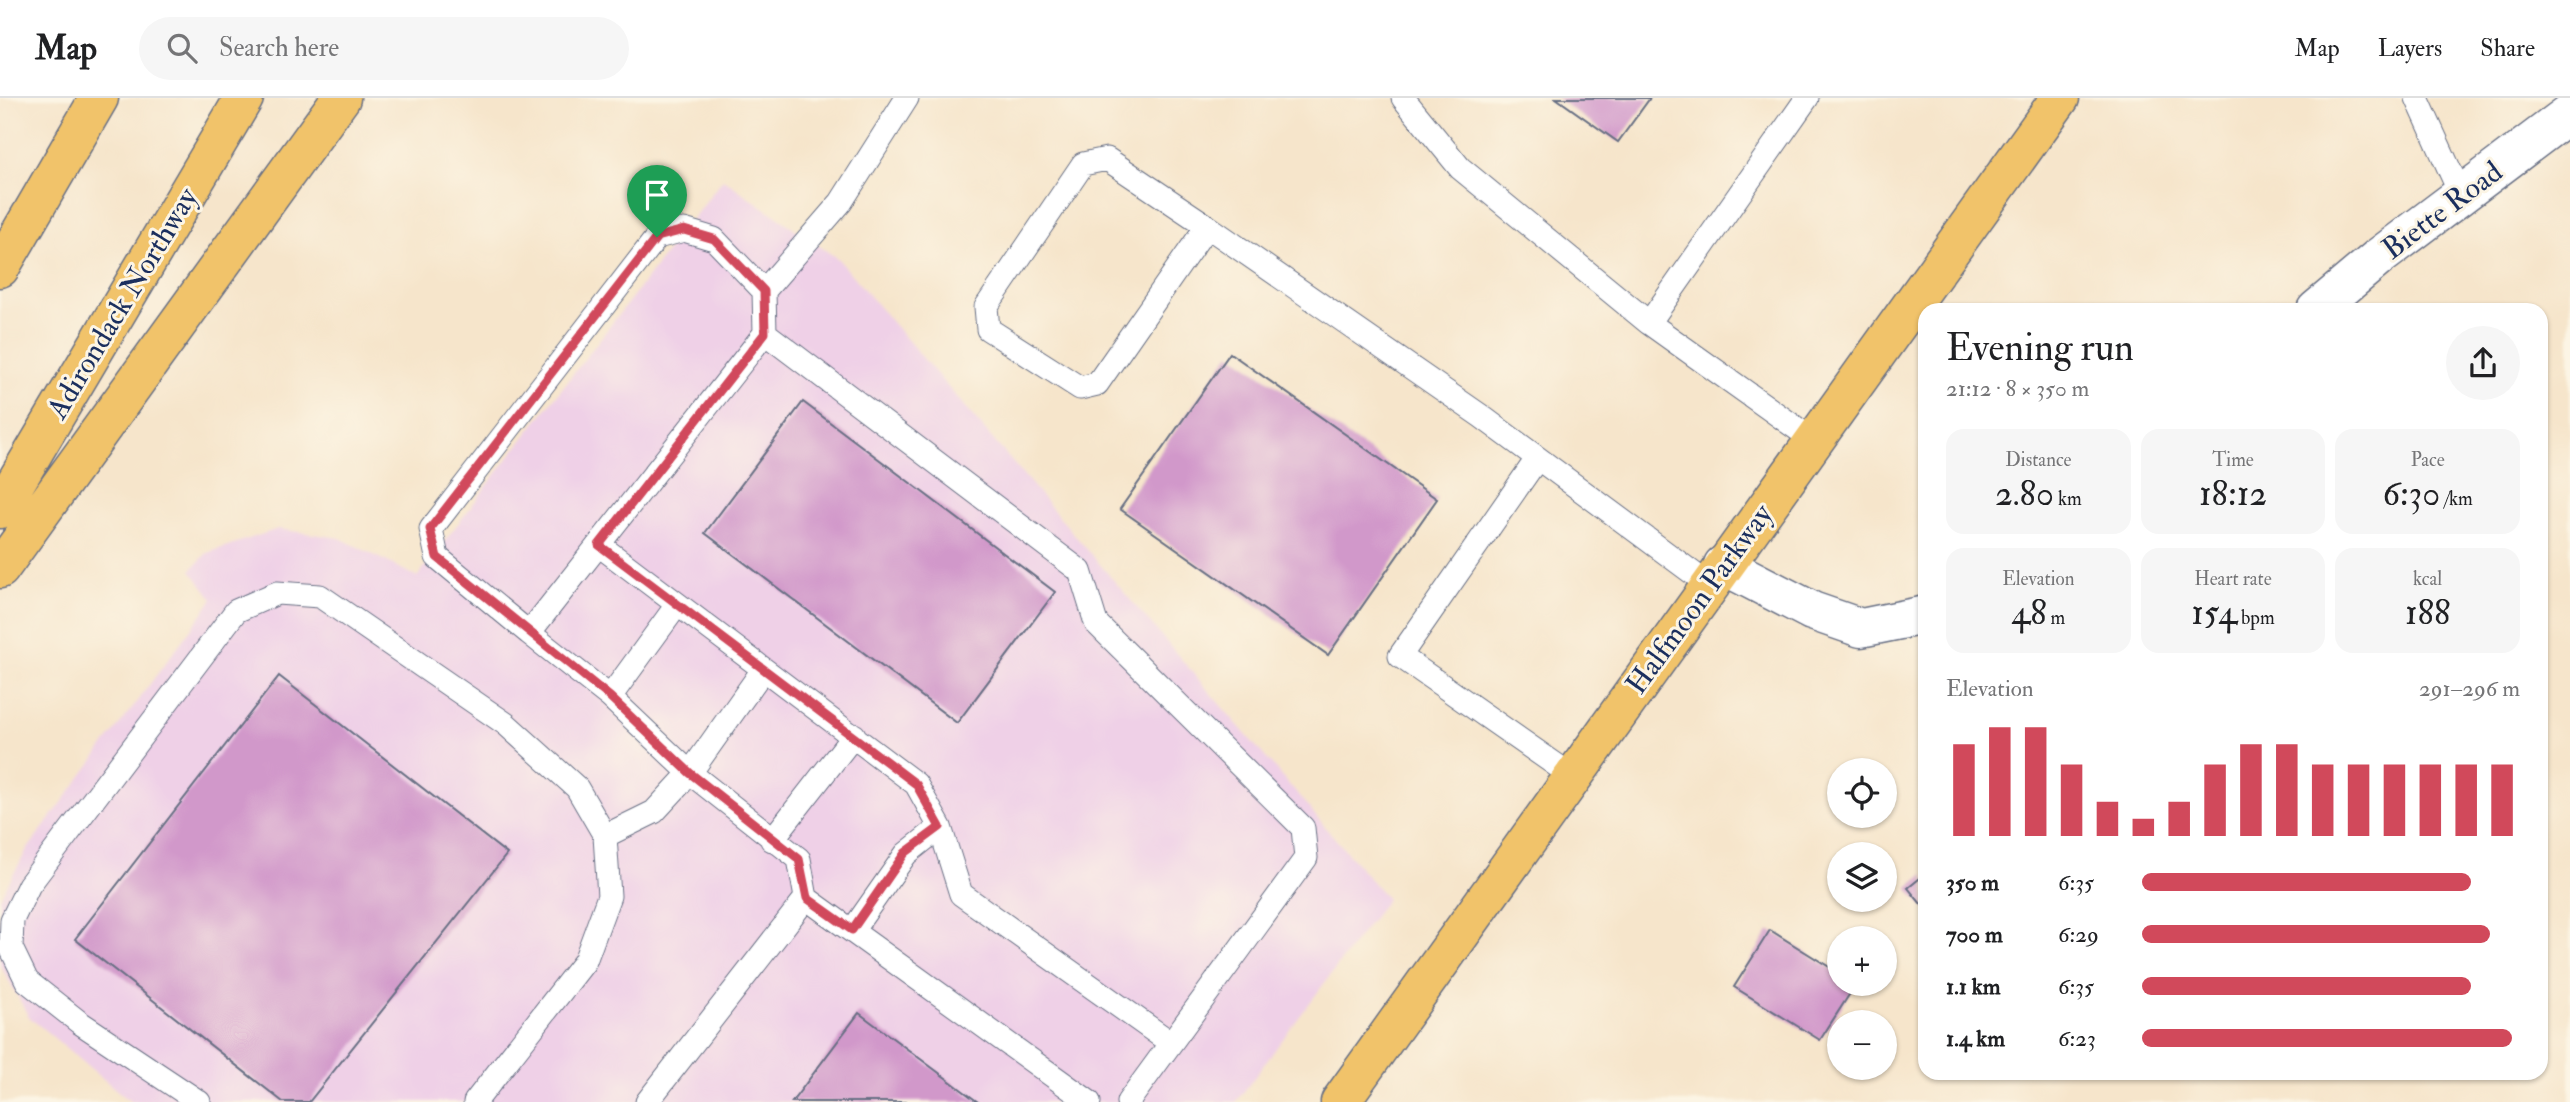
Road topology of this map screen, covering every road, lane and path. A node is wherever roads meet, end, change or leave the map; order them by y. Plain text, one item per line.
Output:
1 (99, 98) edge
2 (244, 98) edge
3 (341, 98) edge
4 (907, 98) edge
5 (1404, 98) edge
6 (1807, 98) edge
7 (2060, 98) edge
8 (2417, 98) edge
9 (2570, 113) edge
10 (2461, 195) junction
11 (1206, 226) junction
12 (0, 268) edge
13 (764, 291) junction
14 (2325, 303) edge
15 (1649, 323) junction
16 (765, 333) junction
17 (1813, 440) junction
18 (1537, 458) junction
19 (0, 509) edge
20 (599, 545) junction
21 (0, 569) edge
22 (1716, 575) junction
23 (677, 605) junction
24 (1918, 616) edge
25 (529, 634) junction
26 (763, 670) junction
27 (610, 697) junction
28 (854, 735) junction
29 (690, 773) junction
30 (1572, 776) junction
31 (940, 827) junction
32 (605, 836) junction
33 (772, 840) junction
34 (807, 898) junction
35 (852, 930) junction
36 (1171, 1043) junction
37 (199, 1102) edge
38 (475, 1102) edge
39 (647, 1102) edge
40 (1089, 1102) edge
41 (1128, 1102) edge
42 (1340, 1102) edge

1 - 12 main road
2 - 19 main road, Adirondack Northway
3 - 21 main road
4 - 13 lane
5 - 15 lane
6 - 15 lane
7 - 17 main road, Halfmoon Parkway
8 - 10 lane
9 - 10 street, Biette Road
10 - 14 street, Biette Road
11 - 11 lane
11 - 18 lane
13 - 16 lane
13 - 25 lane
15 - 17 lane
16 - 20 lane
16 - 36 lane
17 - 22 main road, Halfmoon Parkway
18 - 22 lane
18 - 30 lane
20 - 23 lane
20 - 25 lane
22 - 24 street
22 - 30 main road, Halfmoon Parkway
23 - 26 lane
23 - 27 lane
25 - 27 lane
26 - 28 lane
26 - 29 lane
27 - 29 lane
28 - 31 lane
28 - 33 lane
29 - 32 lane
29 - 33 lane
30 - 42 main road, Halfmoon Parkway
31 - 35 lane
31 - 36 lane
32 - 37 lane
32 - 38 lane
33 - 34 lane
34 - 35 lane
34 - 39 lane
35 - 40 lane
36 - 41 lane

